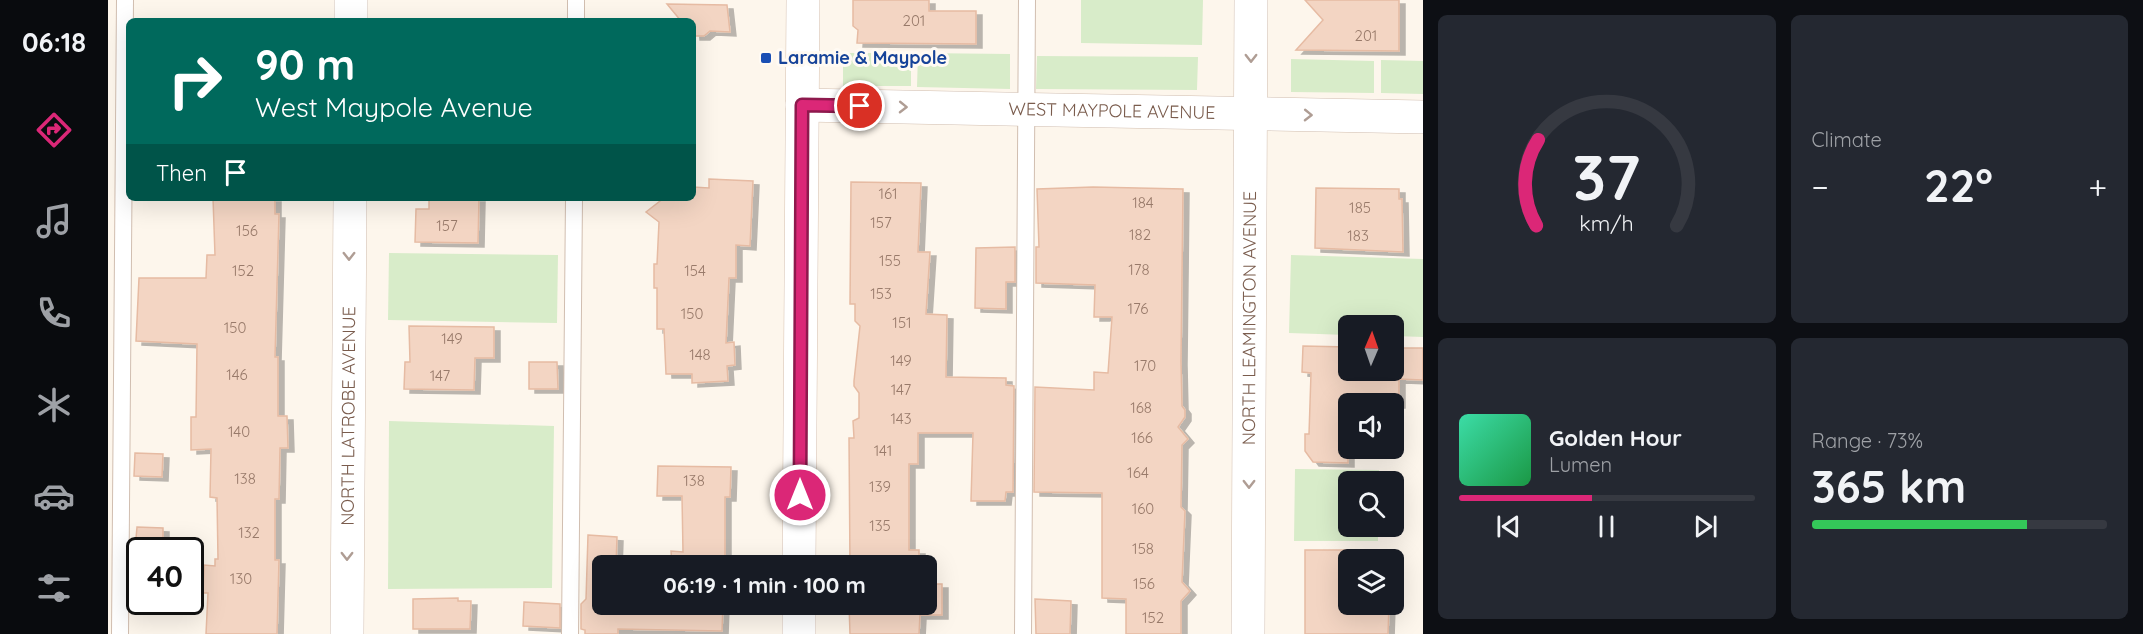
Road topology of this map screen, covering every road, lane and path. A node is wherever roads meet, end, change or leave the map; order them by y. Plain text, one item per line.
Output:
1 (125, 0) edge
2 (351, 0) edge
3 (576, 0) edge
4 (803, 0) edge
5 (1027, 0) edge
6 (1251, 0) edge
7 (351, 18) edge
8 (576, 18) edge
9 (802, 105) junction
10 (1026, 110) junction
11 (1251, 114) junction
12 (1423, 117) edge
13 (350, 201) edge
14 (574, 201) edge
15 (799, 555) edge
16 (799, 615) edge
17 (120, 634) edge
18 (347, 634) edge
19 (570, 634) edge
20 (799, 634) edge
21 (1023, 634) edge
22 (1248, 634) edge

1 - 17 lane
2 - 7 street
3 - 8 lane
4 - 9 street
5 - 10 lane
6 -> 11 street, NORTH LEAMINGTON AVENUE
9 -> 10 street, WEST MAYPOLE AVENUE
9 - 15 street
10 - 11 street, WEST MAYPOLE AVENUE
10 - 21 lane
11 -> 12 street, WEST MAYPOLE AVENUE
11 -> 22 street, NORTH LEAMINGTON AVENUE
13 -> 18 street, NORTH LATROBE AVENUE
14 - 19 lane
16 - 20 street

